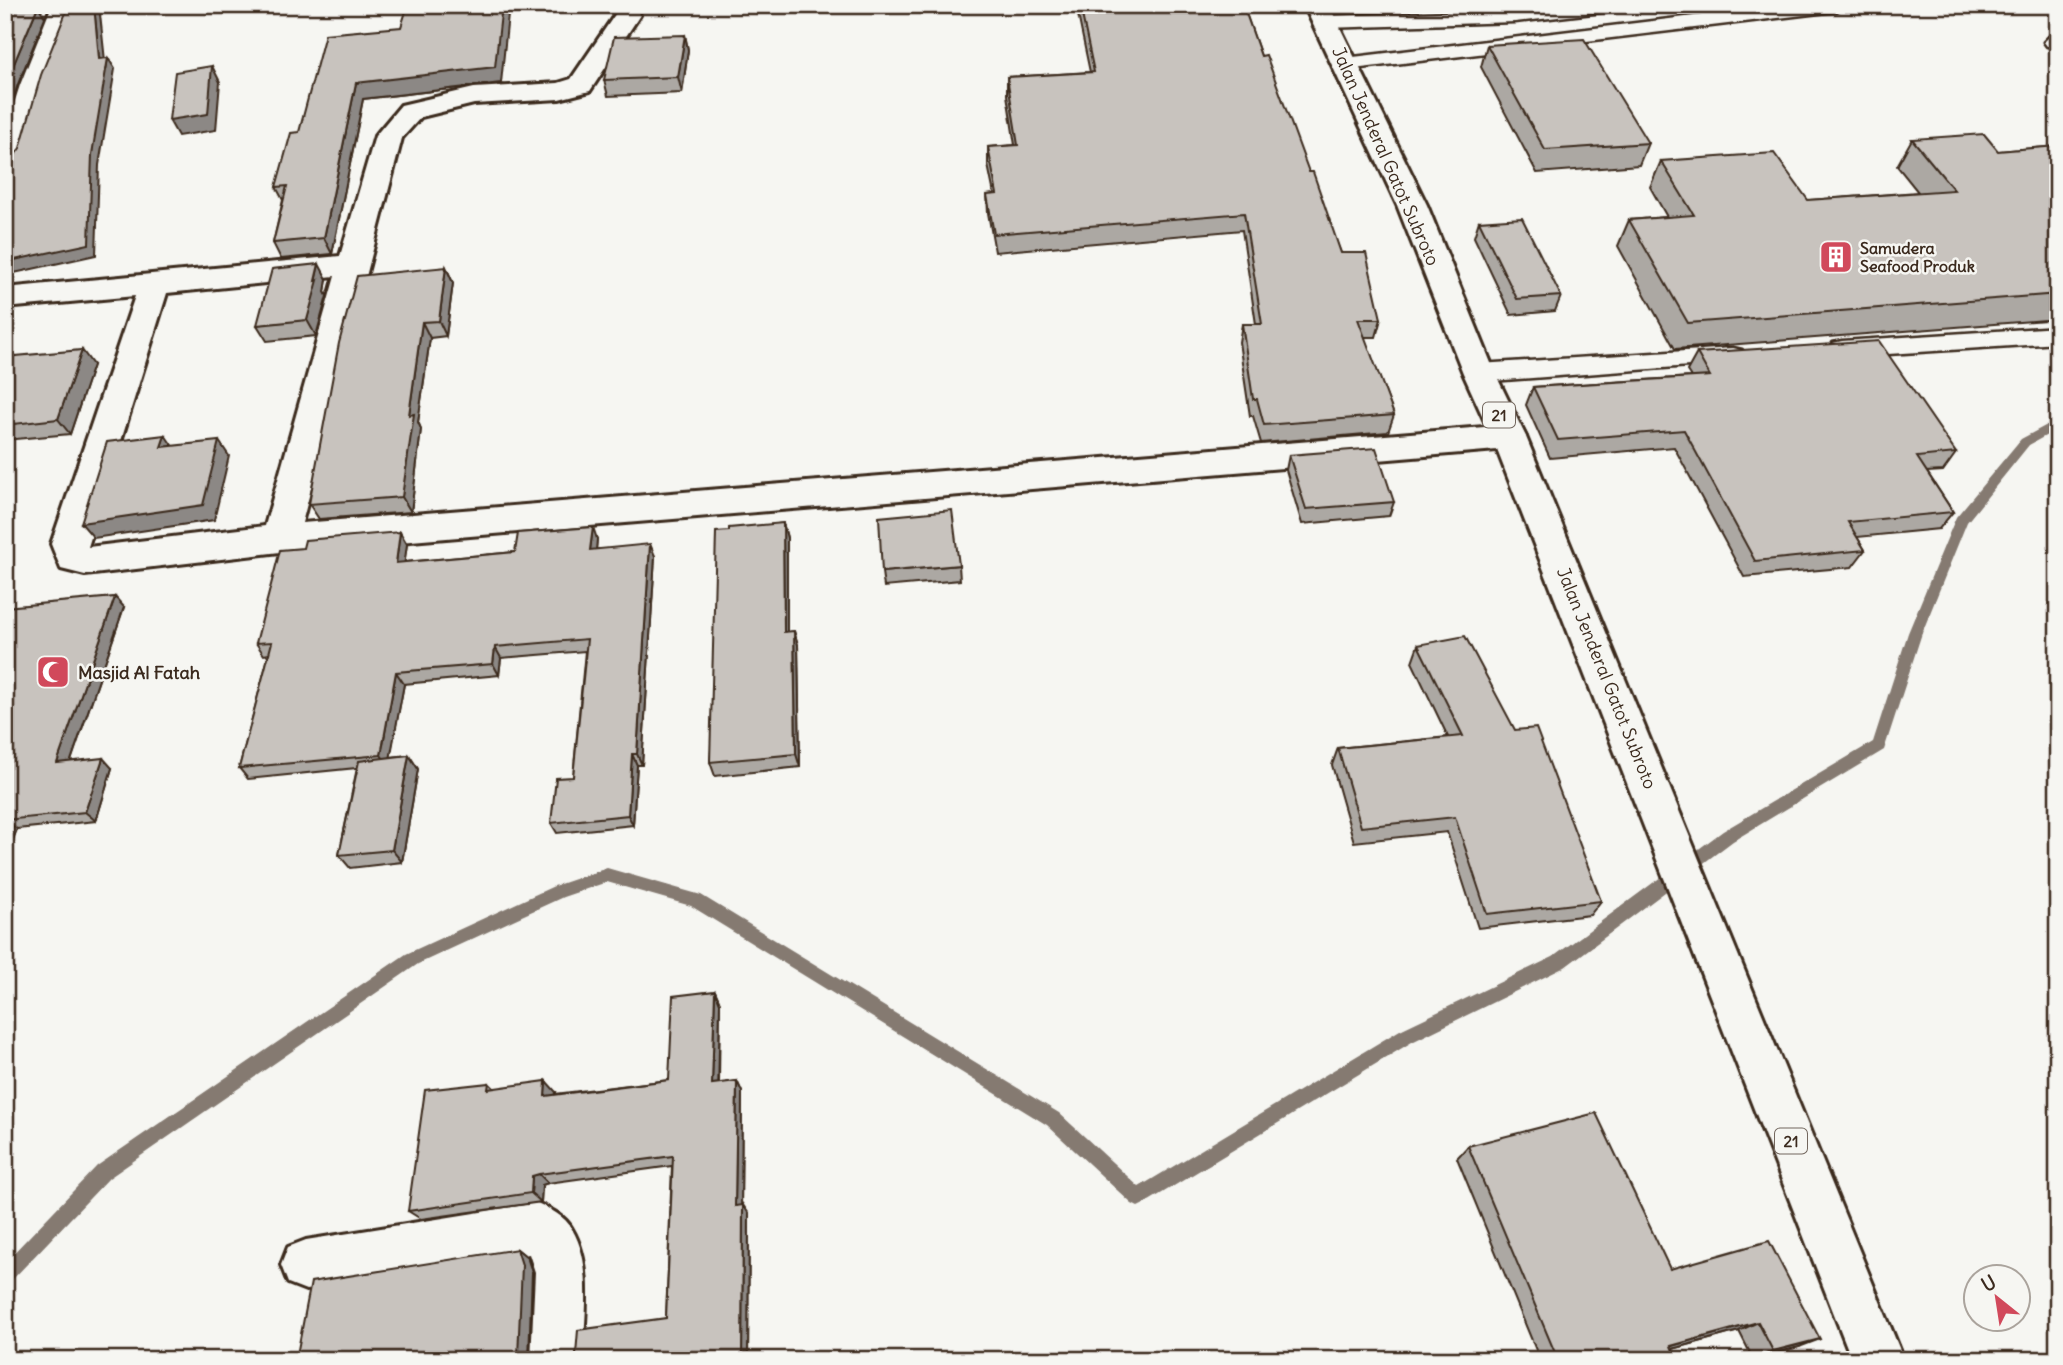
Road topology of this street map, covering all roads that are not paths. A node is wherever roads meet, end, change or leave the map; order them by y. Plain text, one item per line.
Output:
1 (1610, 5) edge
2 (1836, 5) edge
3 (55, 6) edge
4 (1320, 14) edge
5 (627, 15) dead end
6 (1345, 64) junction
7 (33, 85) junction
8 (5, 89) edge
9 (5, 162) edge
10 (353, 265) junction
11 (154, 284) junction
12 (5, 298) edge
13 (2058, 335) edge
14 (1823, 350) edge
15 (1754, 355) edge
16 (1479, 373) junction
17 (1509, 437) junction
18 (280, 538) junction
19 (306, 1265) dead end
20 (557, 1360) edge
21 (1877, 1360) edge

1 - 4 lane
2 - 6 lane
3 - 7 main road
4 - 6 main road, Jalan Jenderal Gatot Subroto / 21
5 - 10 main road
6 - 16 main road, Jalan Jenderal Gatot Subroto / 21
7 - 8 main road
7 - 9 main road
10 - 11 main road
10 - 18 main road
11 - 12 main road
11 - 18 main road
13 - 14 lane
15 - 16 lane
16 - 17 main road, Jalan Jenderal Gatot Subroto / 21
17 - 18 main road
17 - 21 main road, Jalan Jenderal Gatot Subroto / 21
19 - 20 main road

